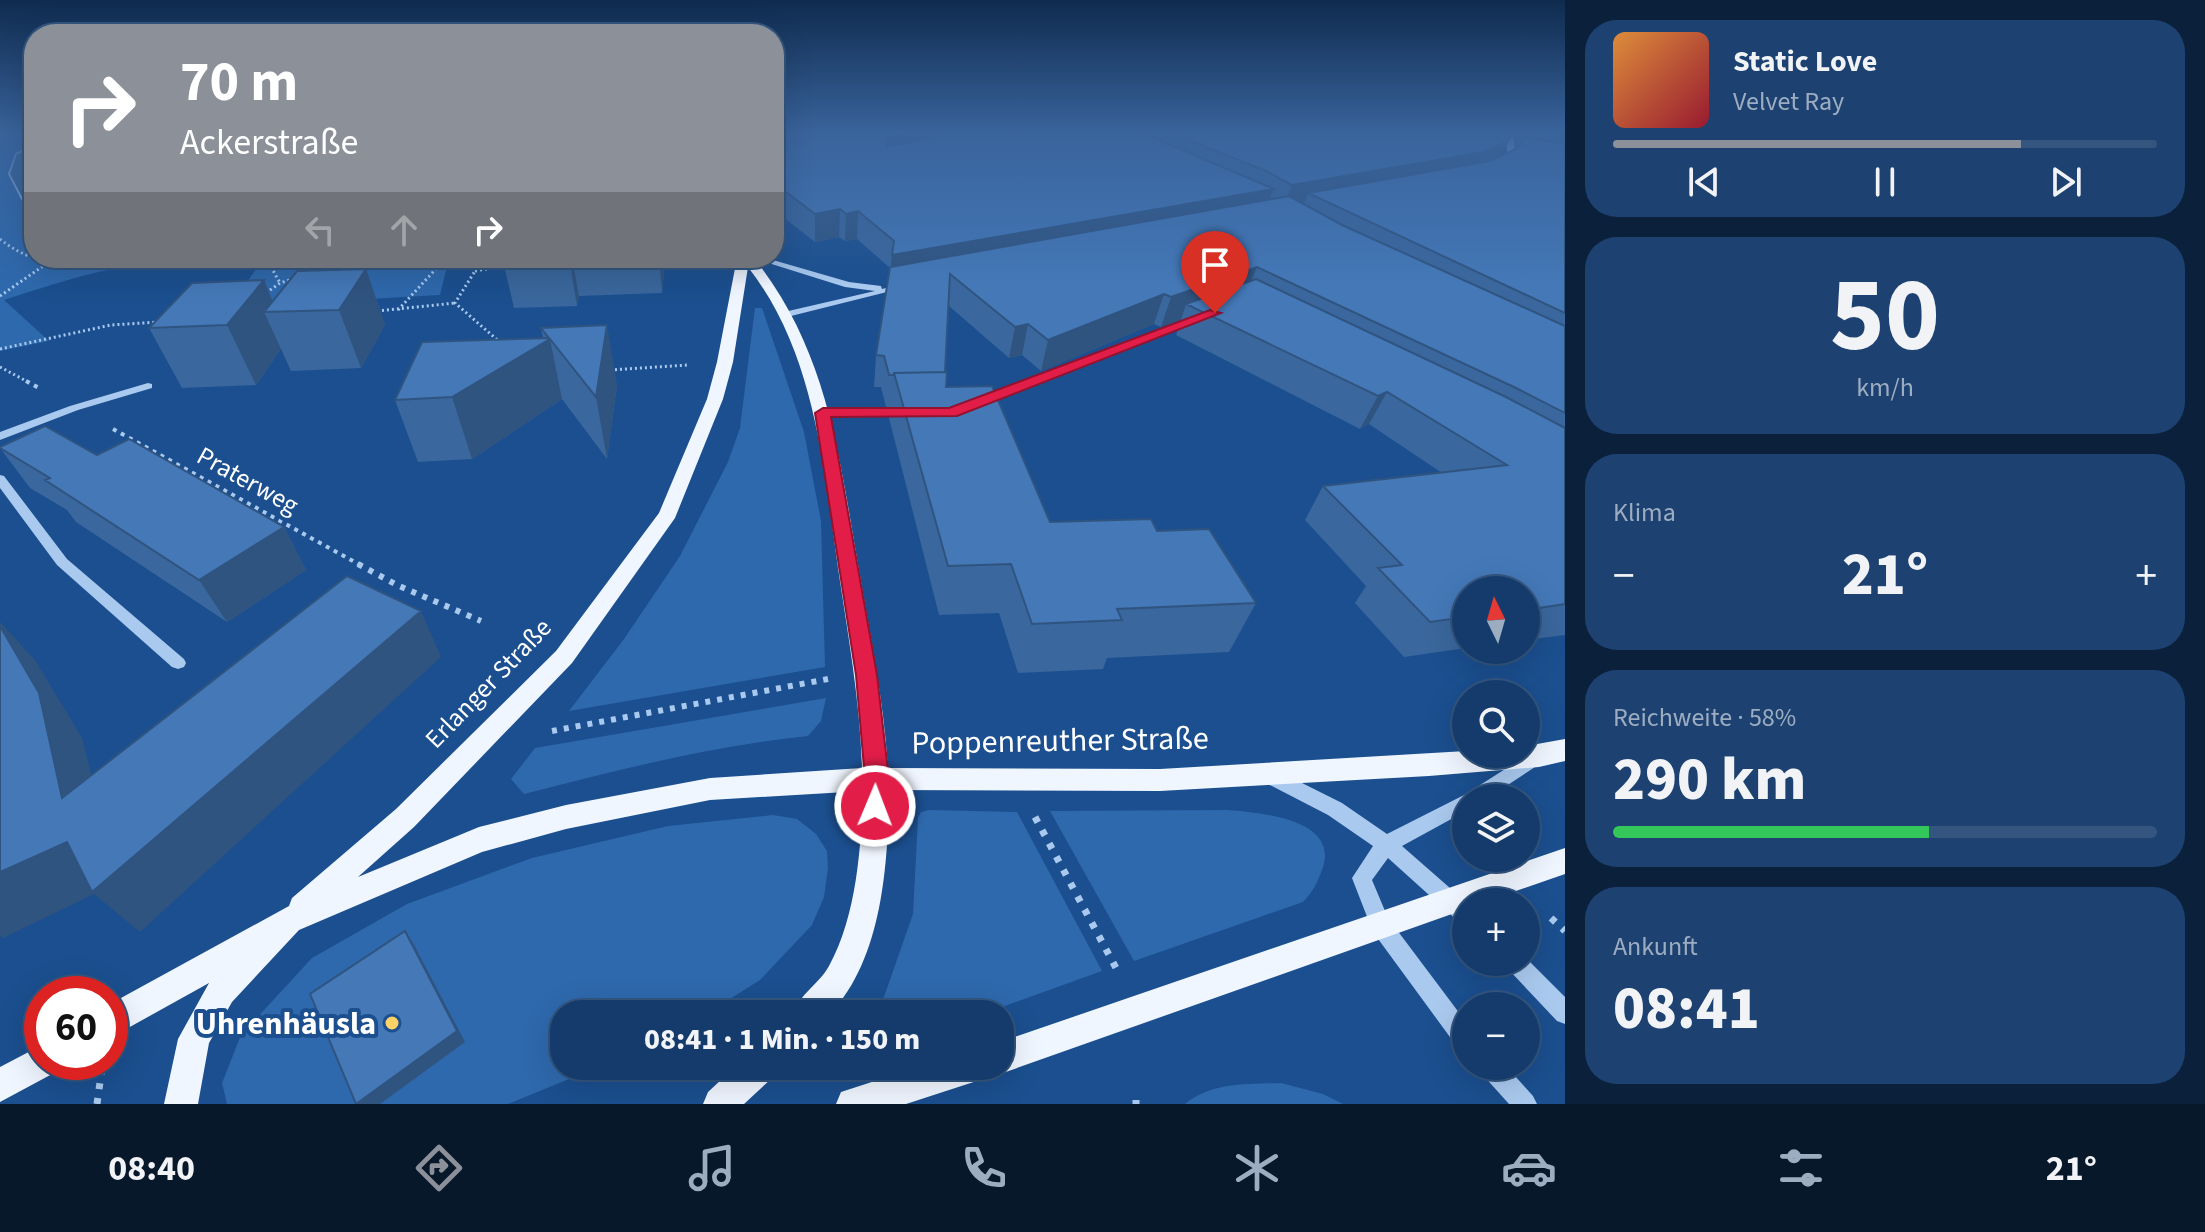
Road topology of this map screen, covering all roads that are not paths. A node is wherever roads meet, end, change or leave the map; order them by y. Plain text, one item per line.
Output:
1 (784, 266) edge
2 (743, 268) edge
3 (754, 268) edge
4 (908, 286) edge
5 (890, 290) junction
6 (787, 314) junction
7 (1200, 319) edge
8 (148, 386) dead end
9 (966, 408) edge
10 (823, 413) junction
11 (923, 413) edge
12 (3, 434) edge
13 (0, 479) edge
14 (178, 663) dead end
15 (1565, 750) edge
16 (1540, 756) edge
17 (1452, 762) edge
18 (1520, 768) edge
19 (1266, 774) junction
20 (877, 779) junction
21 (1495, 784) edge
22 (1452, 809) edge
23 (1386, 844) junction
24 (1565, 861) edge
25 (1502, 888) edge
26 (1452, 902) edge
27 (1452, 908) edge
28 (289, 920) junction
29 (1380, 925) junction
30 (1529, 976) edge
31 (820, 1000) edge
32 (128, 1012) edge
33 (1565, 1013) edge
34 (1452, 1021) edge
35 (1014, 1054) edge
36 (24, 1071) edge
37 (745, 1080) edge
38 (929, 1080) edge
39 (1503, 1080) edge
40 (0, 1085) edge
41 (181, 1104) edge
42 (720, 1104) edge
43 (853, 1104) edge
44 (1525, 1104) edge

1 - 5 street
2 - 28 main road, Erlanger Straße
3 - 6 main road, Erlanger Straße
4 - 5 street
5 - 6 street
6 - 10 main road, Erlanger Straße
7 - 9 street
8 - 12 street
10 - 11 street
10 - 20 main road, Erlanger Straße
13 - 14 street
15 - 16 main road, Poppenreuther Straße
17 - 19 main road, Poppenreuther Straße
18 - 21 street
19 - 20 main road, Poppenreuther Straße
19 - 23 street
20 - 28 main road, Poppenreuther Straße
20 - 31 main road, Erlanger Straße
22 - 23 street
23 - 26 street
23 - 29 street
24 - 25 main road
27 - 29 main road
28 - 32 main road, Erlanger Straße
28 - 41 main road
29 - 34 street
29 - 35 main road
30 - 33 street
36 - 40 main road
37 - 42 main road
38 - 43 main road
39 - 44 street

